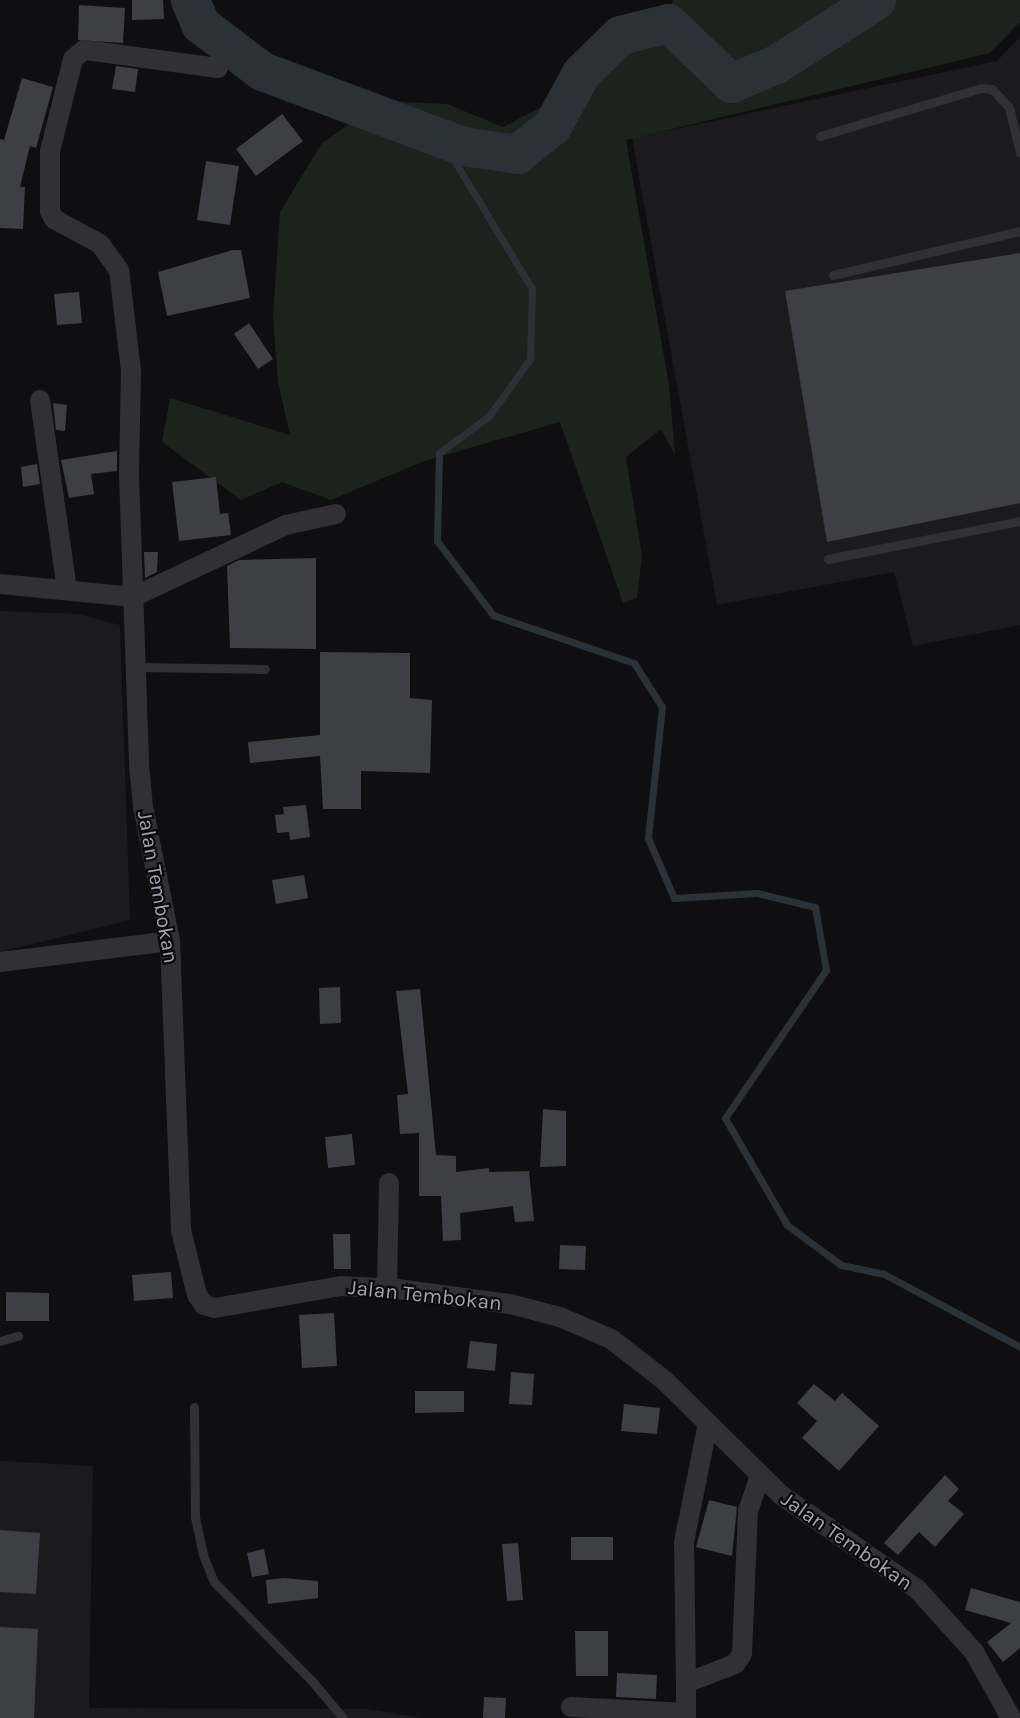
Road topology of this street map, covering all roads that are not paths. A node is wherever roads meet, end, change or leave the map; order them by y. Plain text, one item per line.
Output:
1 (218, 68) dead end
2 (820, 136) dead end
3 (1020, 153) edge
4 (1020, 231) edge
5 (833, 275) dead end
6 (40, 400) dead end
7 (336, 514) dead end
8 (1020, 521) edge
9 (828, 559) dead end
10 (0, 584) edge
11 (67, 589) junction
12 (133, 597) junction
13 (137, 667) junction
14 (265, 669) dead end
15 (170, 942) junction
16 (0, 962) edge
17 (389, 1183) dead end
18 (387, 1288) junction
19 (18, 1336) dead end
20 (0, 1341) edge
21 (194, 1407) dead end
22 (708, 1423) junction
23 (756, 1487) junction
24 (686, 1683) junction
25 (571, 1707) dead end
26 (686, 1715) edge
27 (343, 1718) edge
28 (1011, 1718) edge

1 - 12 street, Jalan Tembokan
2 - 3 lane
4 - 5 lane
6 - 11 street
7 - 12 street
8 - 9 lane
10 - 11 street
11 - 12 street
12 - 13 street, Jalan Tembokan
13 - 14 lane
13 - 15 street, Jalan Tembokan
15 - 16 street
15 - 18 street, Jalan Tembokan
17 - 18 street
18 - 22 street, Jalan Tembokan
19 - 20 lane
21 - 27 lane
22 - 23 street, Jalan Tembokan
22 - 24 street
23 - 24 street
23 - 28 street, Jalan Tembokan
24 - 26 street
25 - 26 street

